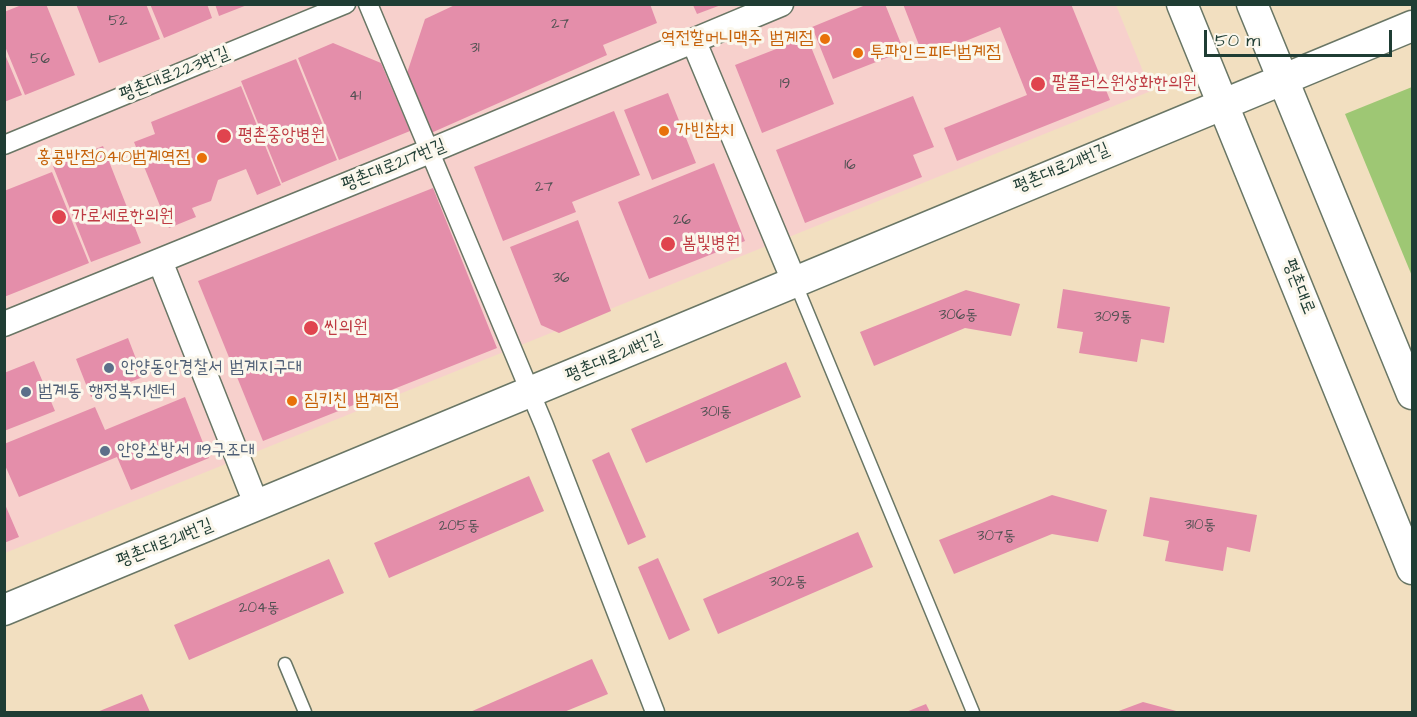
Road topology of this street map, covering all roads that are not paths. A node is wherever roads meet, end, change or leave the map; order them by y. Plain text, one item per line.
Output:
1 (346, 4) edge
2 (368, 4) edge
3 (781, 4) edge
4 (1182, 4) edge
5 (1252, 4) edge
6 (1413, 26) edge
7 (694, 42) junction
8 (1283, 78) junction
9 (1223, 102) junction
10 (4, 145) edge
11 (430, 151) junction
12 (160, 261) junction
13 (794, 281) junction
14 (4, 324) edge
15 (531, 393) junction
16 (1413, 394) edge
17 (257, 506) junction
18 (1413, 569) edge
19 (4, 610) edge
20 (285, 664) dead end
21 (305, 712) edge
22 (655, 712) edge
23 (973, 712) edge

1 - 10 street, 평촌대로223번길
2 - 11 street
3 - 7 street, 평촌대로217번길
4 - 9 street, 평촌대로
5 - 8 street
6 - 8 street, 평촌대로211번길
7 - 11 street, 평촌대로217번길
7 - 13 street
8 - 9 street, 평촌대로211번길
8 - 16 street
9 - 13 street, 평촌대로211번길
9 - 18 street, 평촌대로
11 - 12 street, 평촌대로217번길
11 - 15 street
12 - 14 street, 평촌대로217번길
12 - 17 street
13 - 15 street, 평촌대로211번길
13 - 23 lane
15 - 17 street, 평촌대로211번길
15 - 22 street
17 - 19 street, 평촌대로211번길
20 - 21 lane

